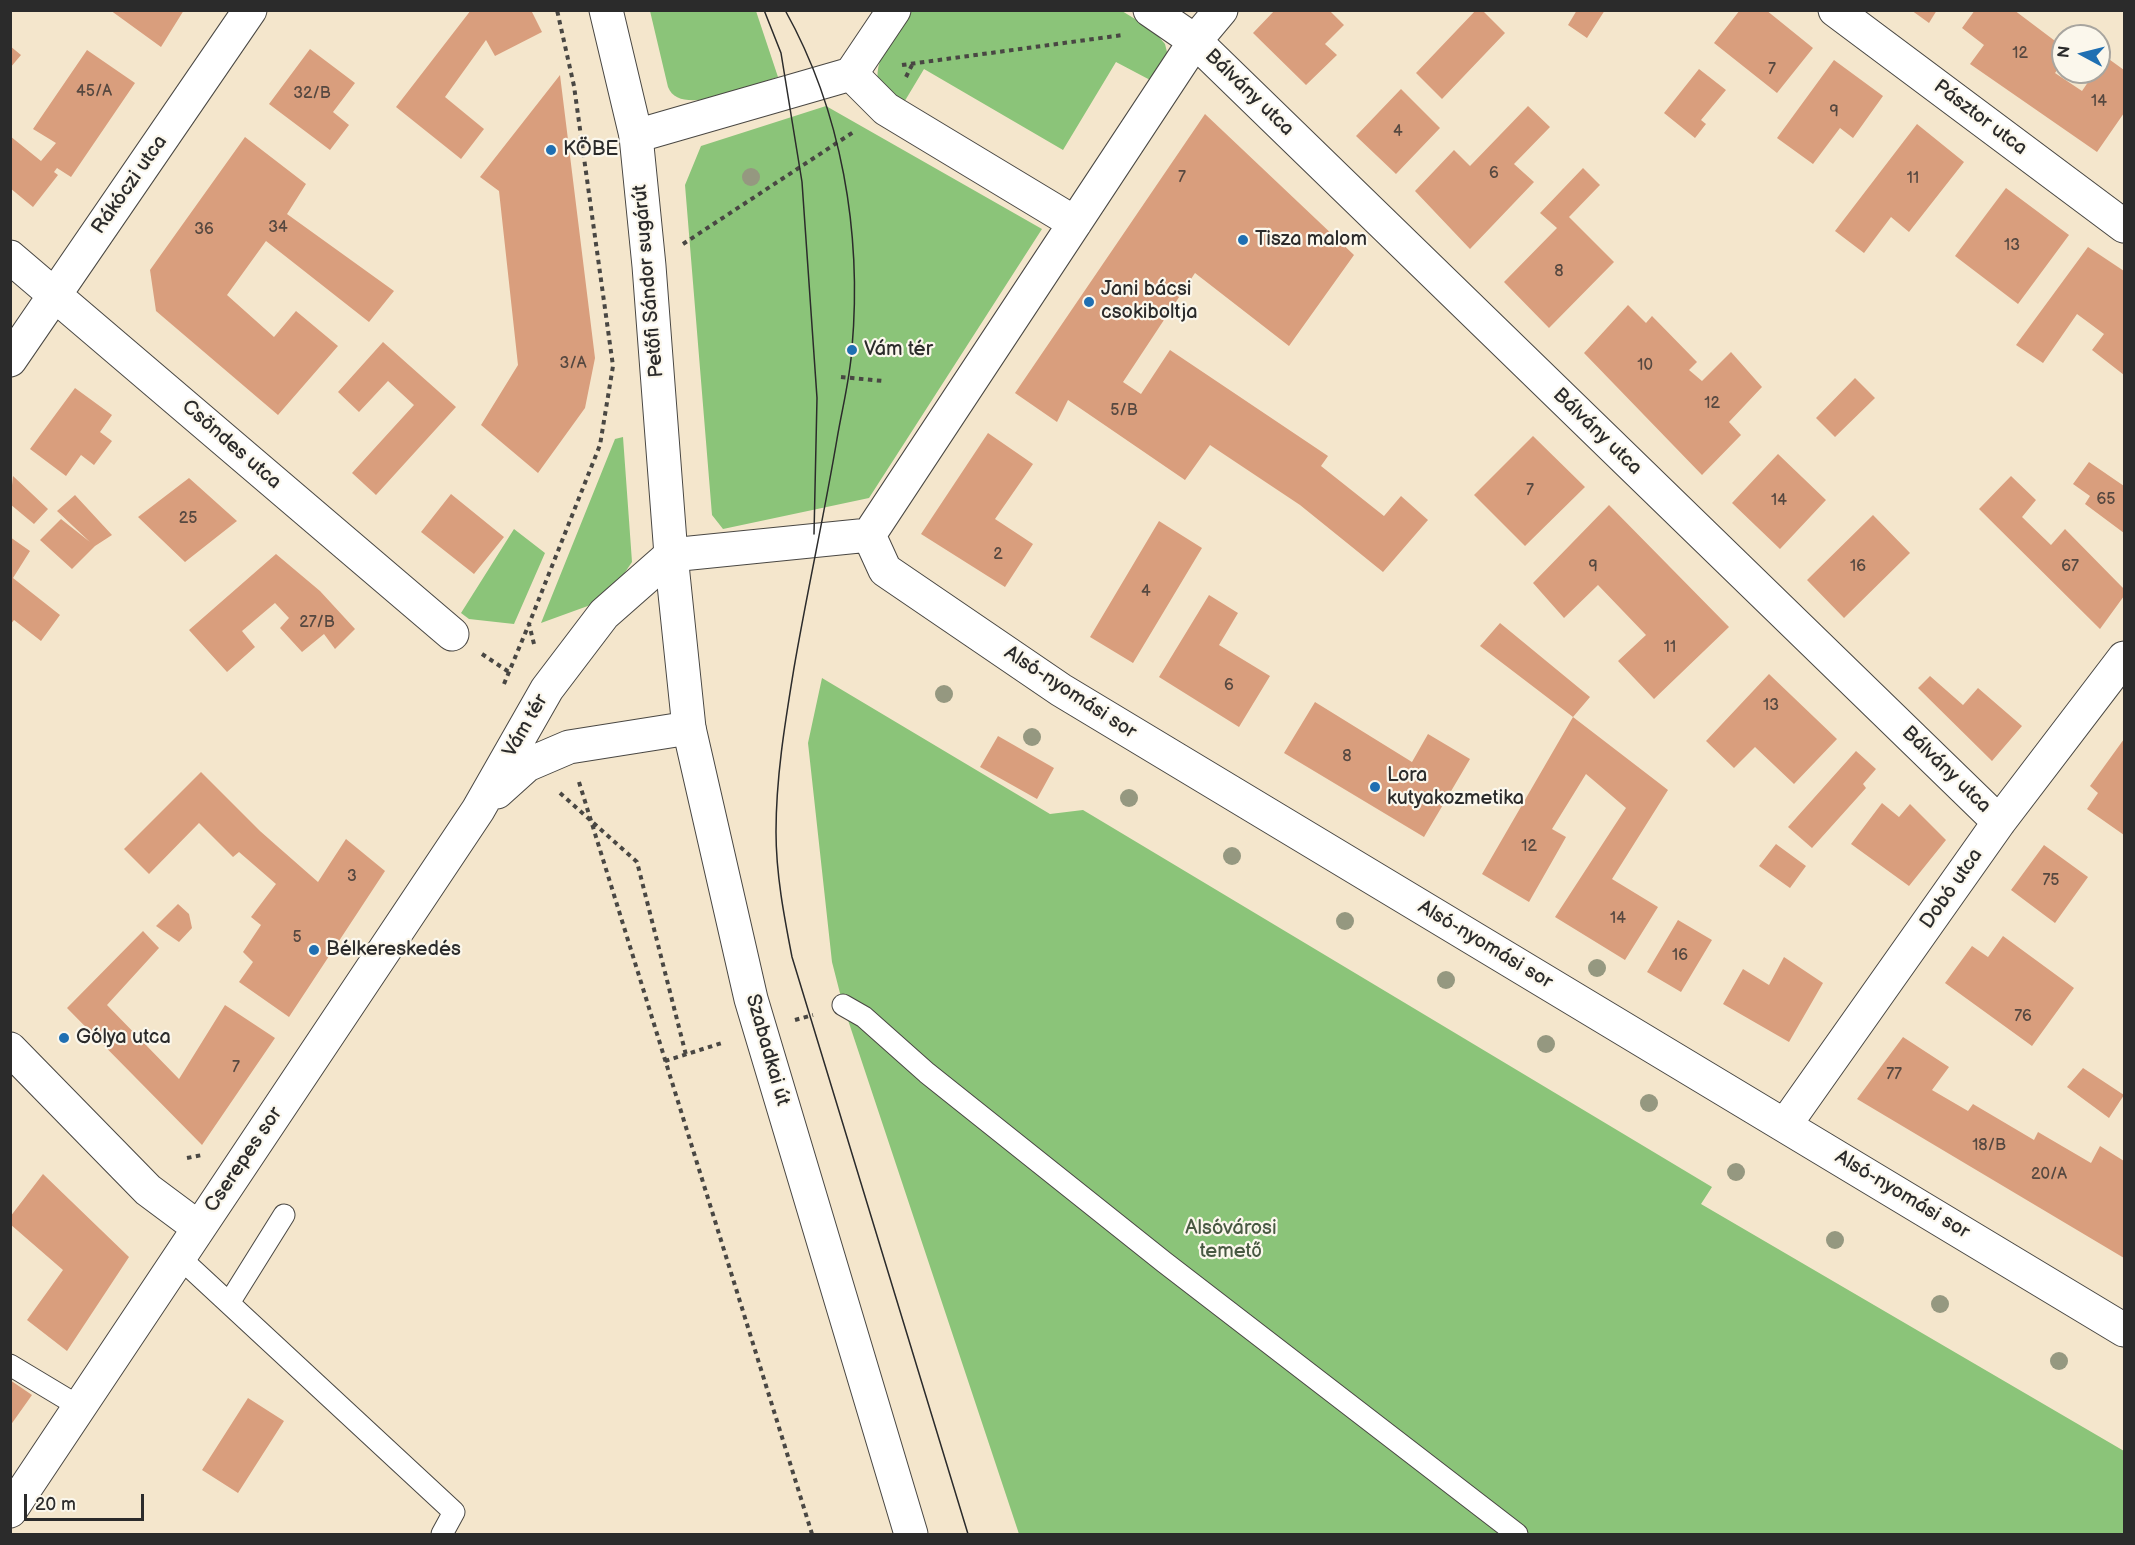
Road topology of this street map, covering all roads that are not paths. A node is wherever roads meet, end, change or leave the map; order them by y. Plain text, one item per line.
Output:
1 (250, 10) edge
2 (606, 10) edge
3 (894, 10) edge
4 (1221, 10) edge
5 (1835, 10) edge
6 (1154, 13) edge
7 (1195, 41) junction
8 (851, 74) junction
9 (636, 136) junction
10 (1075, 223) junction
11 (2124, 226) edge
12 (10, 257) edge
13 (55, 295) junction
14 (10, 360) edge
15 (870, 535) junction
16 (671, 555) junction
17 (452, 634) dead end
18 (2124, 658) edge
19 (689, 728) junction
20 (478, 810) junction
21 (1999, 822) junction
22 (843, 1005) dead end
23 (10, 1049) edge
24 (1785, 1125) junction
25 (285, 1215) dead end
26 (199, 1228) junction
27 (179, 1257) junction
28 (229, 1303) junction
29 (2124, 1329) edge
30 (10, 1365) edge
31 (80, 1407) junction
32 (10, 1511) edge
33 (442, 1534) edge
34 (911, 1534) edge
35 (1517, 1534) edge

1 - 13 street, Rákóczi utca
2 - 9 street, Petőfi Sándor sugárút
3 - 8 street
4 - 7 street
5 - 11 street, Pásztor utca
6 - 7 street
7 - 10 street
7 - 21 street, Bálvány utca
8 - 9 street
8 - 10 street
9 - 16 street, Petőfi Sándor sugárút
10 - 15 street
12 - 13 street, Csöndes utca
13 - 14 street, Rákóczi utca
13 - 17 street, Csöndes utca
15 - 16 street
15 - 24 street, Alsó-nyomási sor
16 - 19 street, Szabadkai út
16 - 20 street, Vám tér
18 - 21 street, Dobó utca
19 - 20 street, Vám tér
19 - 34 street, Szabadkai út
20 - 26 street, Cserepes sor
21 - 24 street, Dobó utca
22 - 35 lane
23 - 26 street
24 - 29 street, Alsó-nyomási sor
25 - 28 lane
26 - 27 street, Cserepes sor
27 - 28 lane
27 - 31 street, Cserepes sor
28 - 33 lane
30 - 31 lane
31 - 32 street, Cserepes sor

